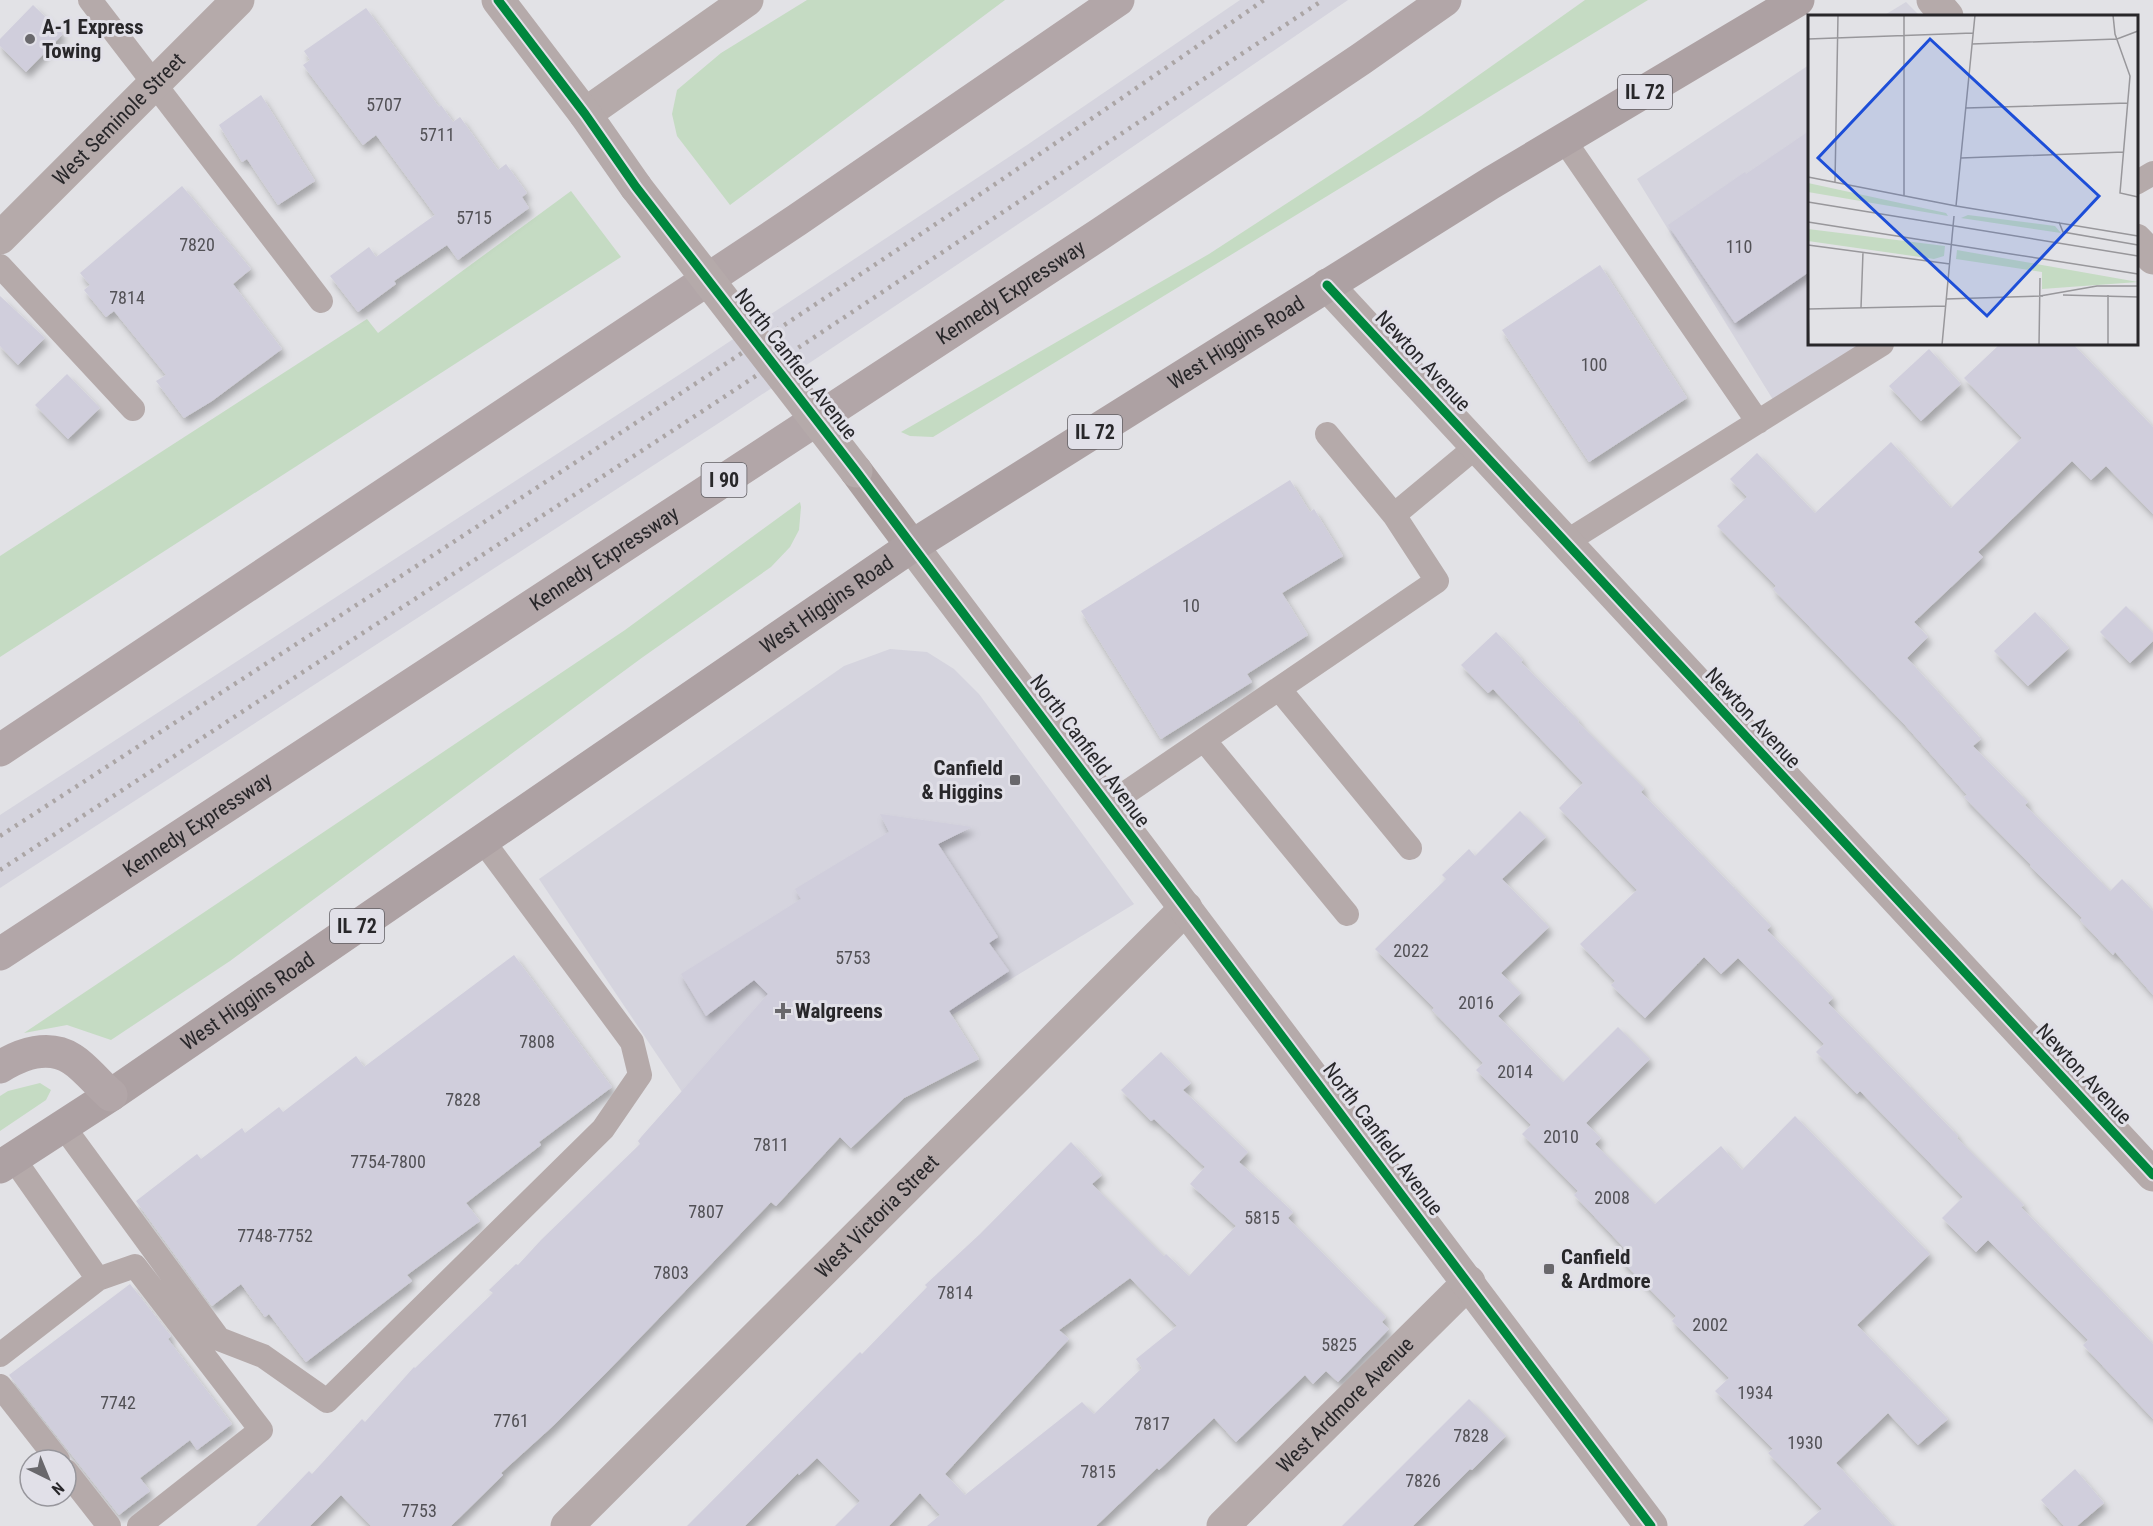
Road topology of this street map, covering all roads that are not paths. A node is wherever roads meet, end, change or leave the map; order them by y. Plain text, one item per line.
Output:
1 (90, 0) edge
2 (238, 0) edge
3 (498, 0) edge
4 (747, 0) edge
5 (1118, 0) edge
6 (1445, 0) edge
7 (1798, 0) edge
8 (1933, 0) edge
9 (1946, 15) edge
10 (154, 84) junction
11 (585, 114) junction
12 (1564, 140) junction
13 (2153, 173) edge
14 (2138, 182) edge
15 (0, 238) edge
16 (2138, 242) edge
17 (2153, 258) edge
18 (0, 266) edge
19 (1327, 285) junction
20 (321, 301) dead end
21 (1880, 345) edge
22 (133, 409) dead end
23 (1758, 422) junction
24 (1327, 434) dead end
25 (1477, 446) junction
26 (856, 471) joint
27 (1394, 515) junction
28 (1566, 542) junction
29 (912, 546) junction
30 (1279, 689) junction
31 (1204, 740) junction
32 (0, 750) edge
33 (1108, 805) junction
34 (483, 841) junction
35 (1410, 848) dead end
36 (1186, 908) junction
37 (1347, 914) dead end
38 (0, 954) edge
39 (0, 1067) edge
40 (111, 1095) junction
41 (63, 1126) junction
42 (7, 1163) edge
43 (2153, 1175) edge
44 (98, 1279) junction
45 (1469, 1282) junction
46 (0, 1355) edge
47 (0, 1386) edge
48 (48, 1448) edge
49 (78, 1486) edge
50 (1640, 1522) edge
51 (109, 1526) edge
52 (139, 1526) edge
53 (567, 1526) edge
54 (1222, 1526) edge

1 - 10 lane
2 - 10 street, West Seminole Street
3 - 11 street, North Canfield Avenue
4 - 11 street
5 - 32 highway
6 - 38 highway, Kennedy Expressway / I 90
7 - 12 main road, West Higgins Road / IL 72
8 - 9 street
10 - 15 street, West Seminole Street
10 - 20 lane
11 - 26 street, North Canfield Avenue, bridge
12 - 19 main road, West Higgins Road / IL 72
12 - 23 lane
13 - 14 lane
16 - 17 street
18 - 22 lane
19 - 25 street, Newton Avenue
19 - 29 main road, West Higgins Road / IL 72
21 - 23 lane
23 - 28 lane
24 - 27 lane
25 - 27 lane
25 - 28 street, Newton Avenue
26 - 29 main road, North Canfield Avenue
27 - 30 lane
28 - 43 street, Newton Avenue
29 - 33 street, North Canfield Avenue
29 - 34 main road, West Higgins Road / IL 72
30 - 31 lane
30 - 35 lane
31 - 33 lane
31 - 37 lane
33 - 36 street, North Canfield Avenue
34 - 40 main road, West Higgins Road / IL 72
34 - 41 lane
36 - 45 street, North Canfield Avenue
36 - 53 street, West Victoria Street
39 - 40 highway
40 - 41 main road, West Higgins Road / IL 72
41 - 42 main road, West Higgins Road / IL 72
42 - 44 lane
44 - 46 lane
44 - 52 lane
45 - 50 street, North Canfield Avenue
45 - 54 street, West Ardmore Avenue
47 - 48 lane
49 - 51 lane

